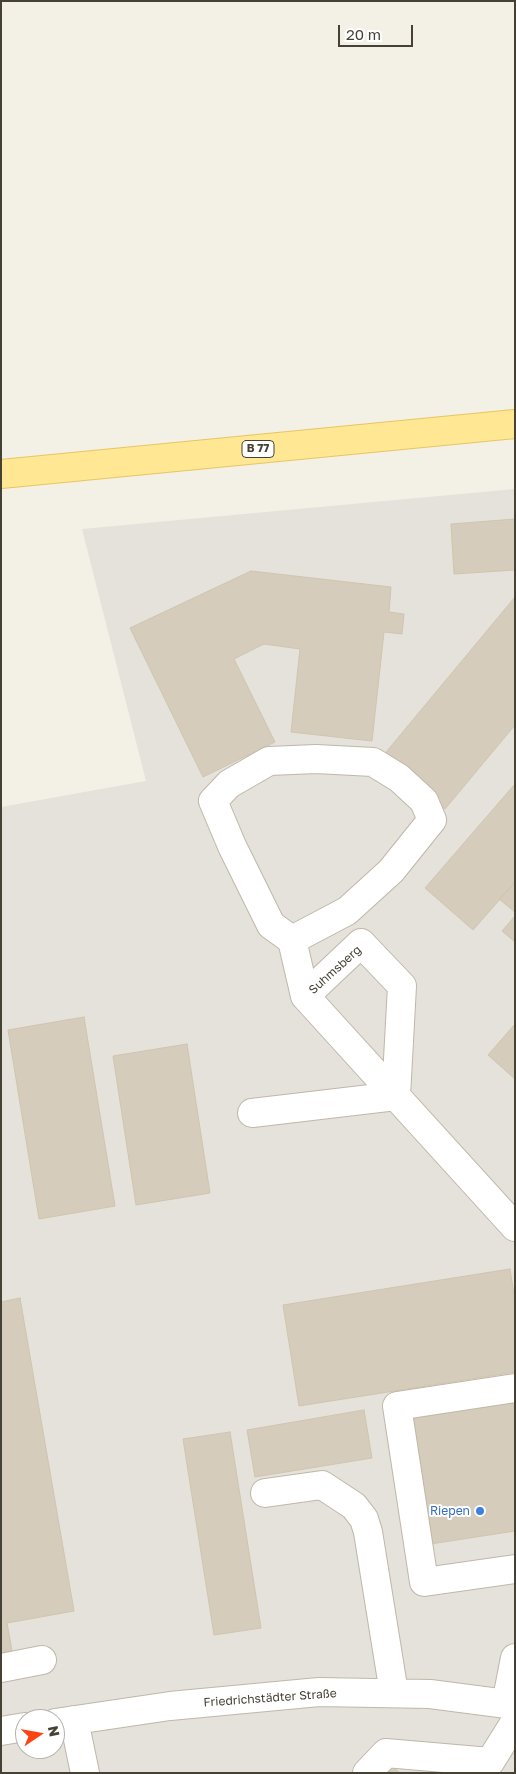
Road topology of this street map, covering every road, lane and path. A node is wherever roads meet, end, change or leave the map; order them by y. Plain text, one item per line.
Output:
1 (515, 424) edge
2 (1, 474) edge
3 (292, 940) junction
4 (305, 996) junction
5 (396, 1096) junction
6 (252, 1113) dead end
7 (515, 1227) edge
8 (515, 1388) edge
9 (265, 1493) dead end
10 (515, 1569) edge
11 (515, 1658) edge
12 (42, 1660) dead end
13 (1, 1668) edge
14 (394, 1693) junction
15 (512, 1710) edge
16 (65, 1722) edge
17 (65, 1724) edge
18 (15, 1729) edge
19 (1, 1731) edge
20 (85, 1773) edge
21 (367, 1773) edge

1 - 2 main road, B 77
3 - 3 street
3 - 4 street
4 - 5 street, Suhmsberg
4 - 5 street, Suhmsberg
5 - 6 street
5 - 7 street, Suhmsberg
8 - 10 street
9 - 14 street
11 - 15 street
12 - 13 street
14 - 15 street, Friedrichstädter Straße
14 - 16 street, Friedrichstädter Straße
15 - 21 street
17 - 20 street
18 - 19 street

